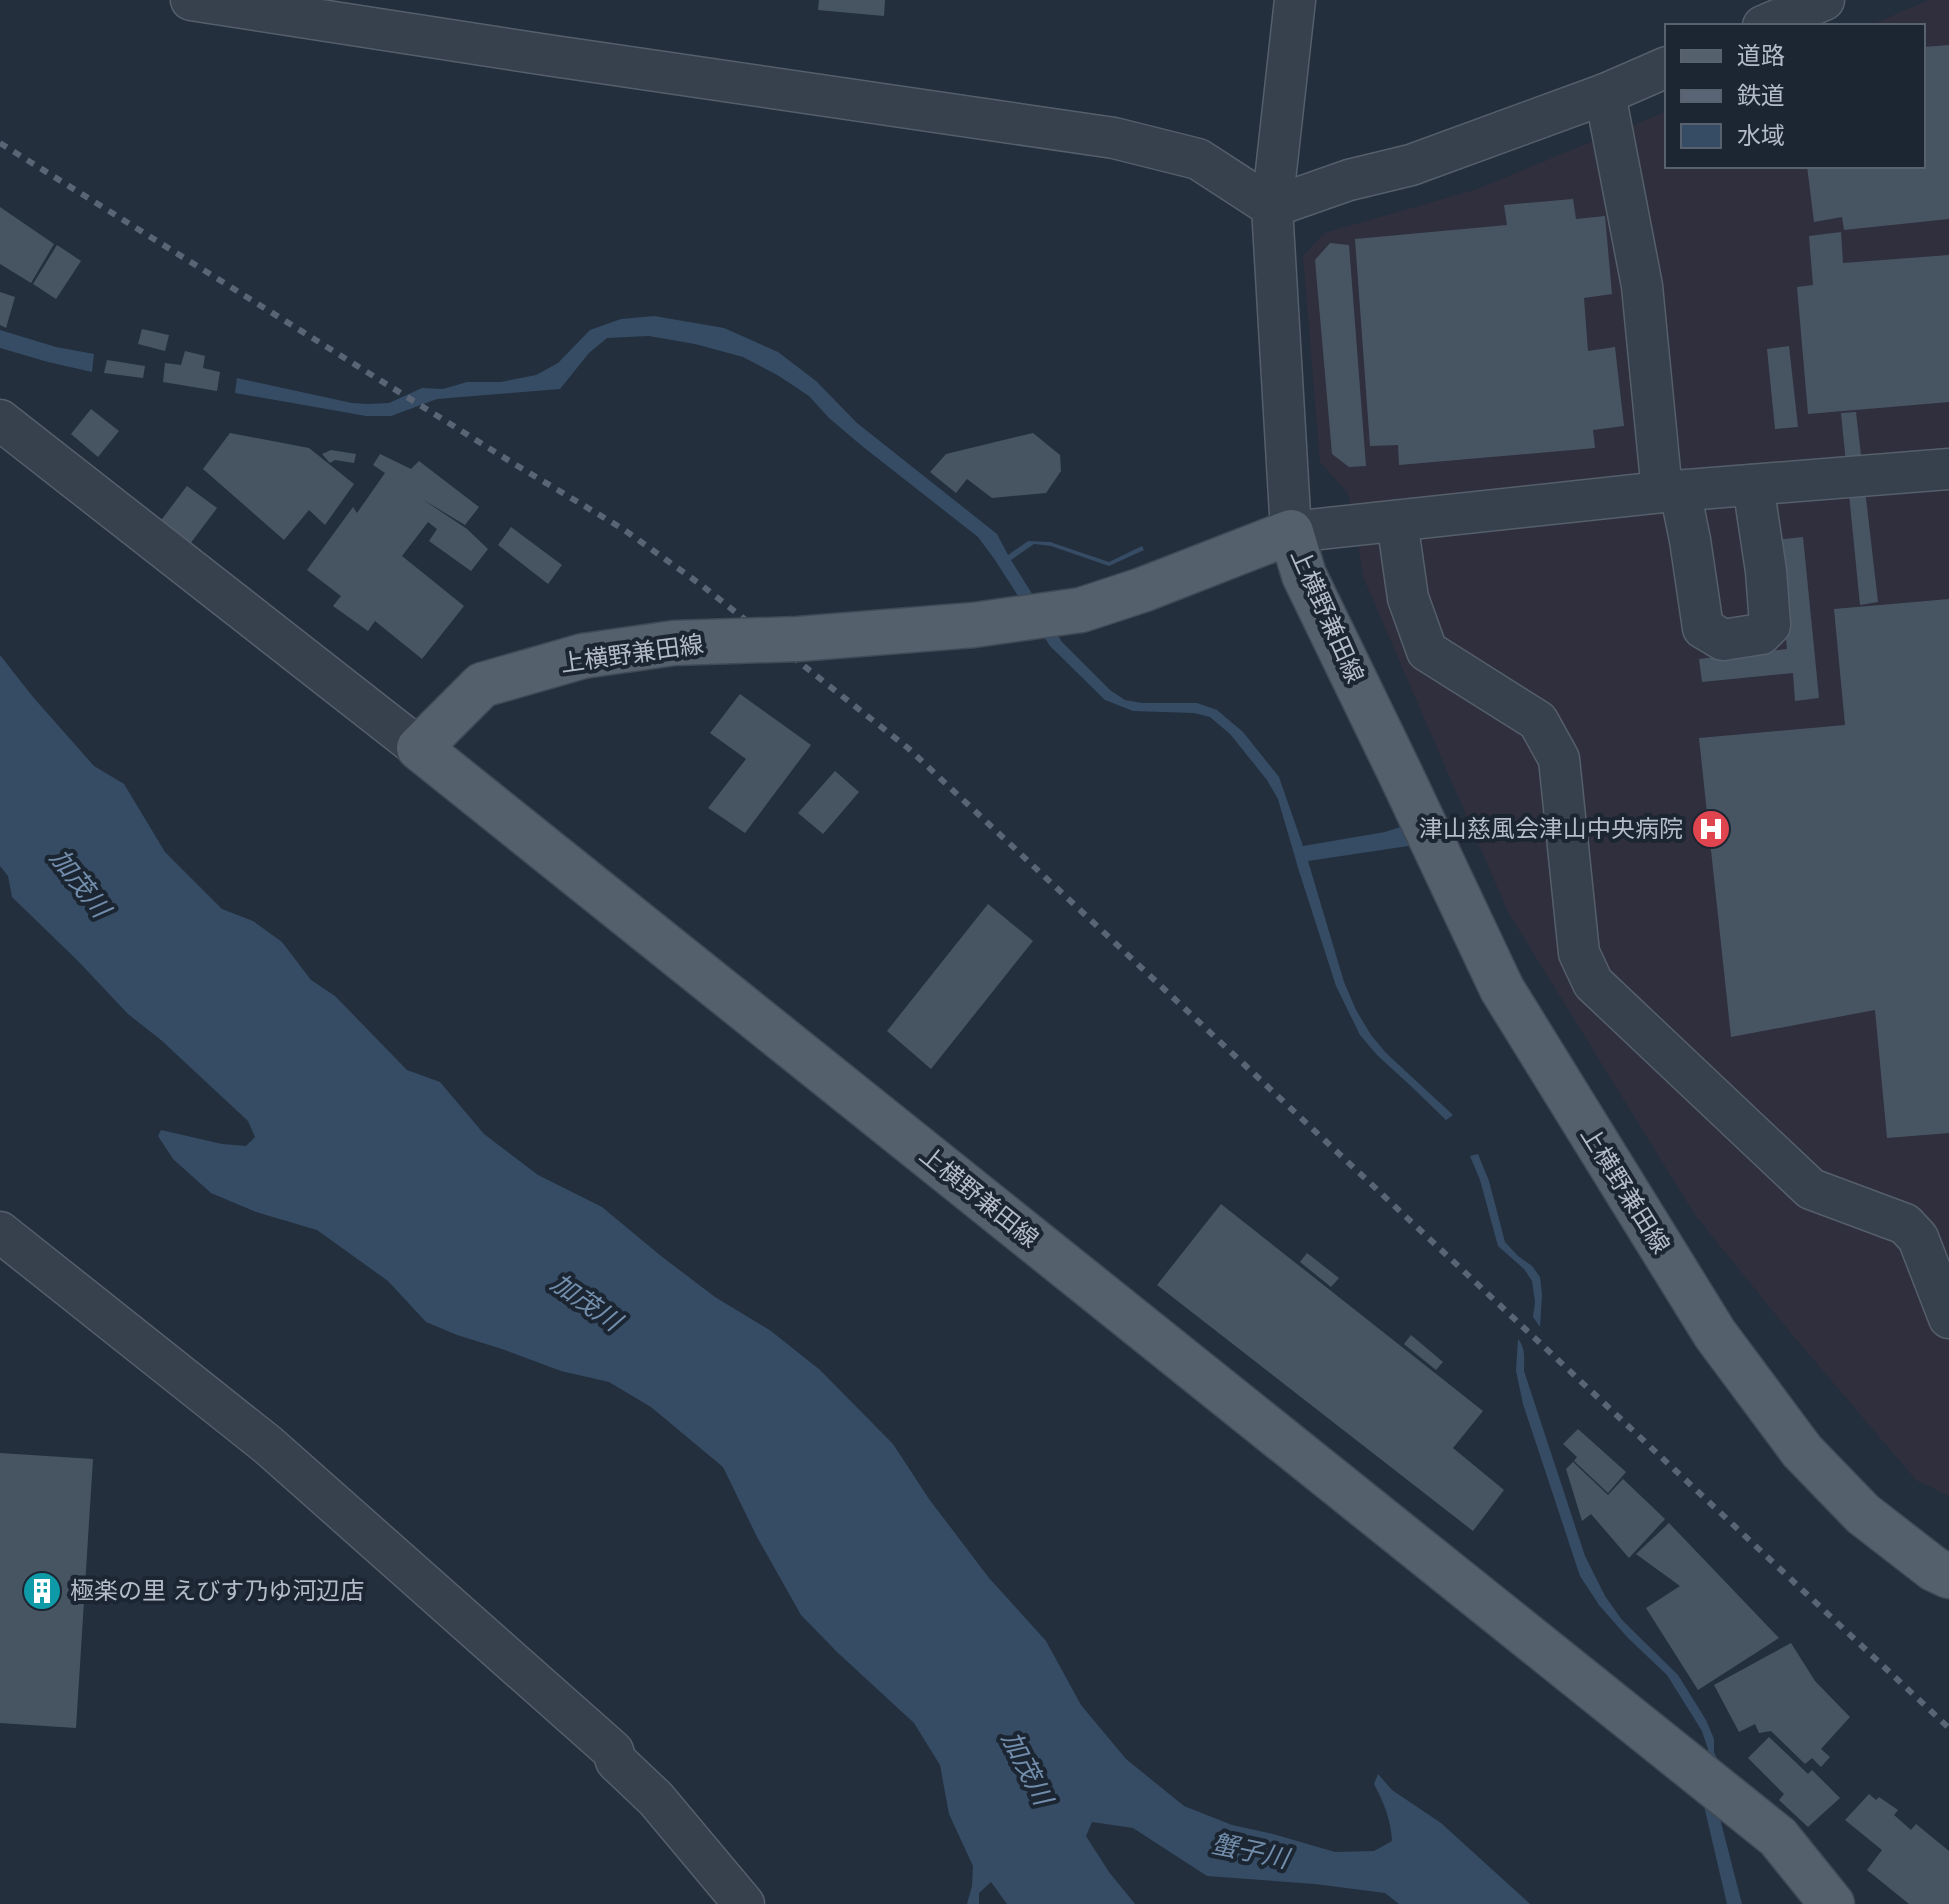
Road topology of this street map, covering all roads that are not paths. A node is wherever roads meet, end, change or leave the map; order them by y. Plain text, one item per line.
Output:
1 (191, 0) edge
2 (1295, 0) edge
3 (1824, 0) edge
4 (1768, 24) edge
5 (1665, 68) edge
6 (1605, 94) junction
7 (1272, 207) junction
8 (0, 420) edge
9 (1949, 469) edge
10 (1753, 485) junction
11 (1671, 492) junction
12 (1397, 521) junction
13 (1291, 532) junction
14 (419, 748) junction
15 (0, 1232) edge
16 (1949, 1318) edge
17 (1949, 1576) edge
18 (744, 1904) edge
19 (1832, 1904) edge

1 - 7 street
2 - 7 street
3 - 4 street
5 - 6 street
6 - 7 street
6 - 11 street
7 - 13 street
8 - 14 street
9 - 10 street
10 - 11 street
10 - 11 street
11 - 12 street
12 - 13 street
12 - 16 street
13 - 14 main road, 上横野兼田線, bridge
13 - 17 main road, 上横野兼田線
14 - 19 main road, 上横野兼田線
15 - 18 street

